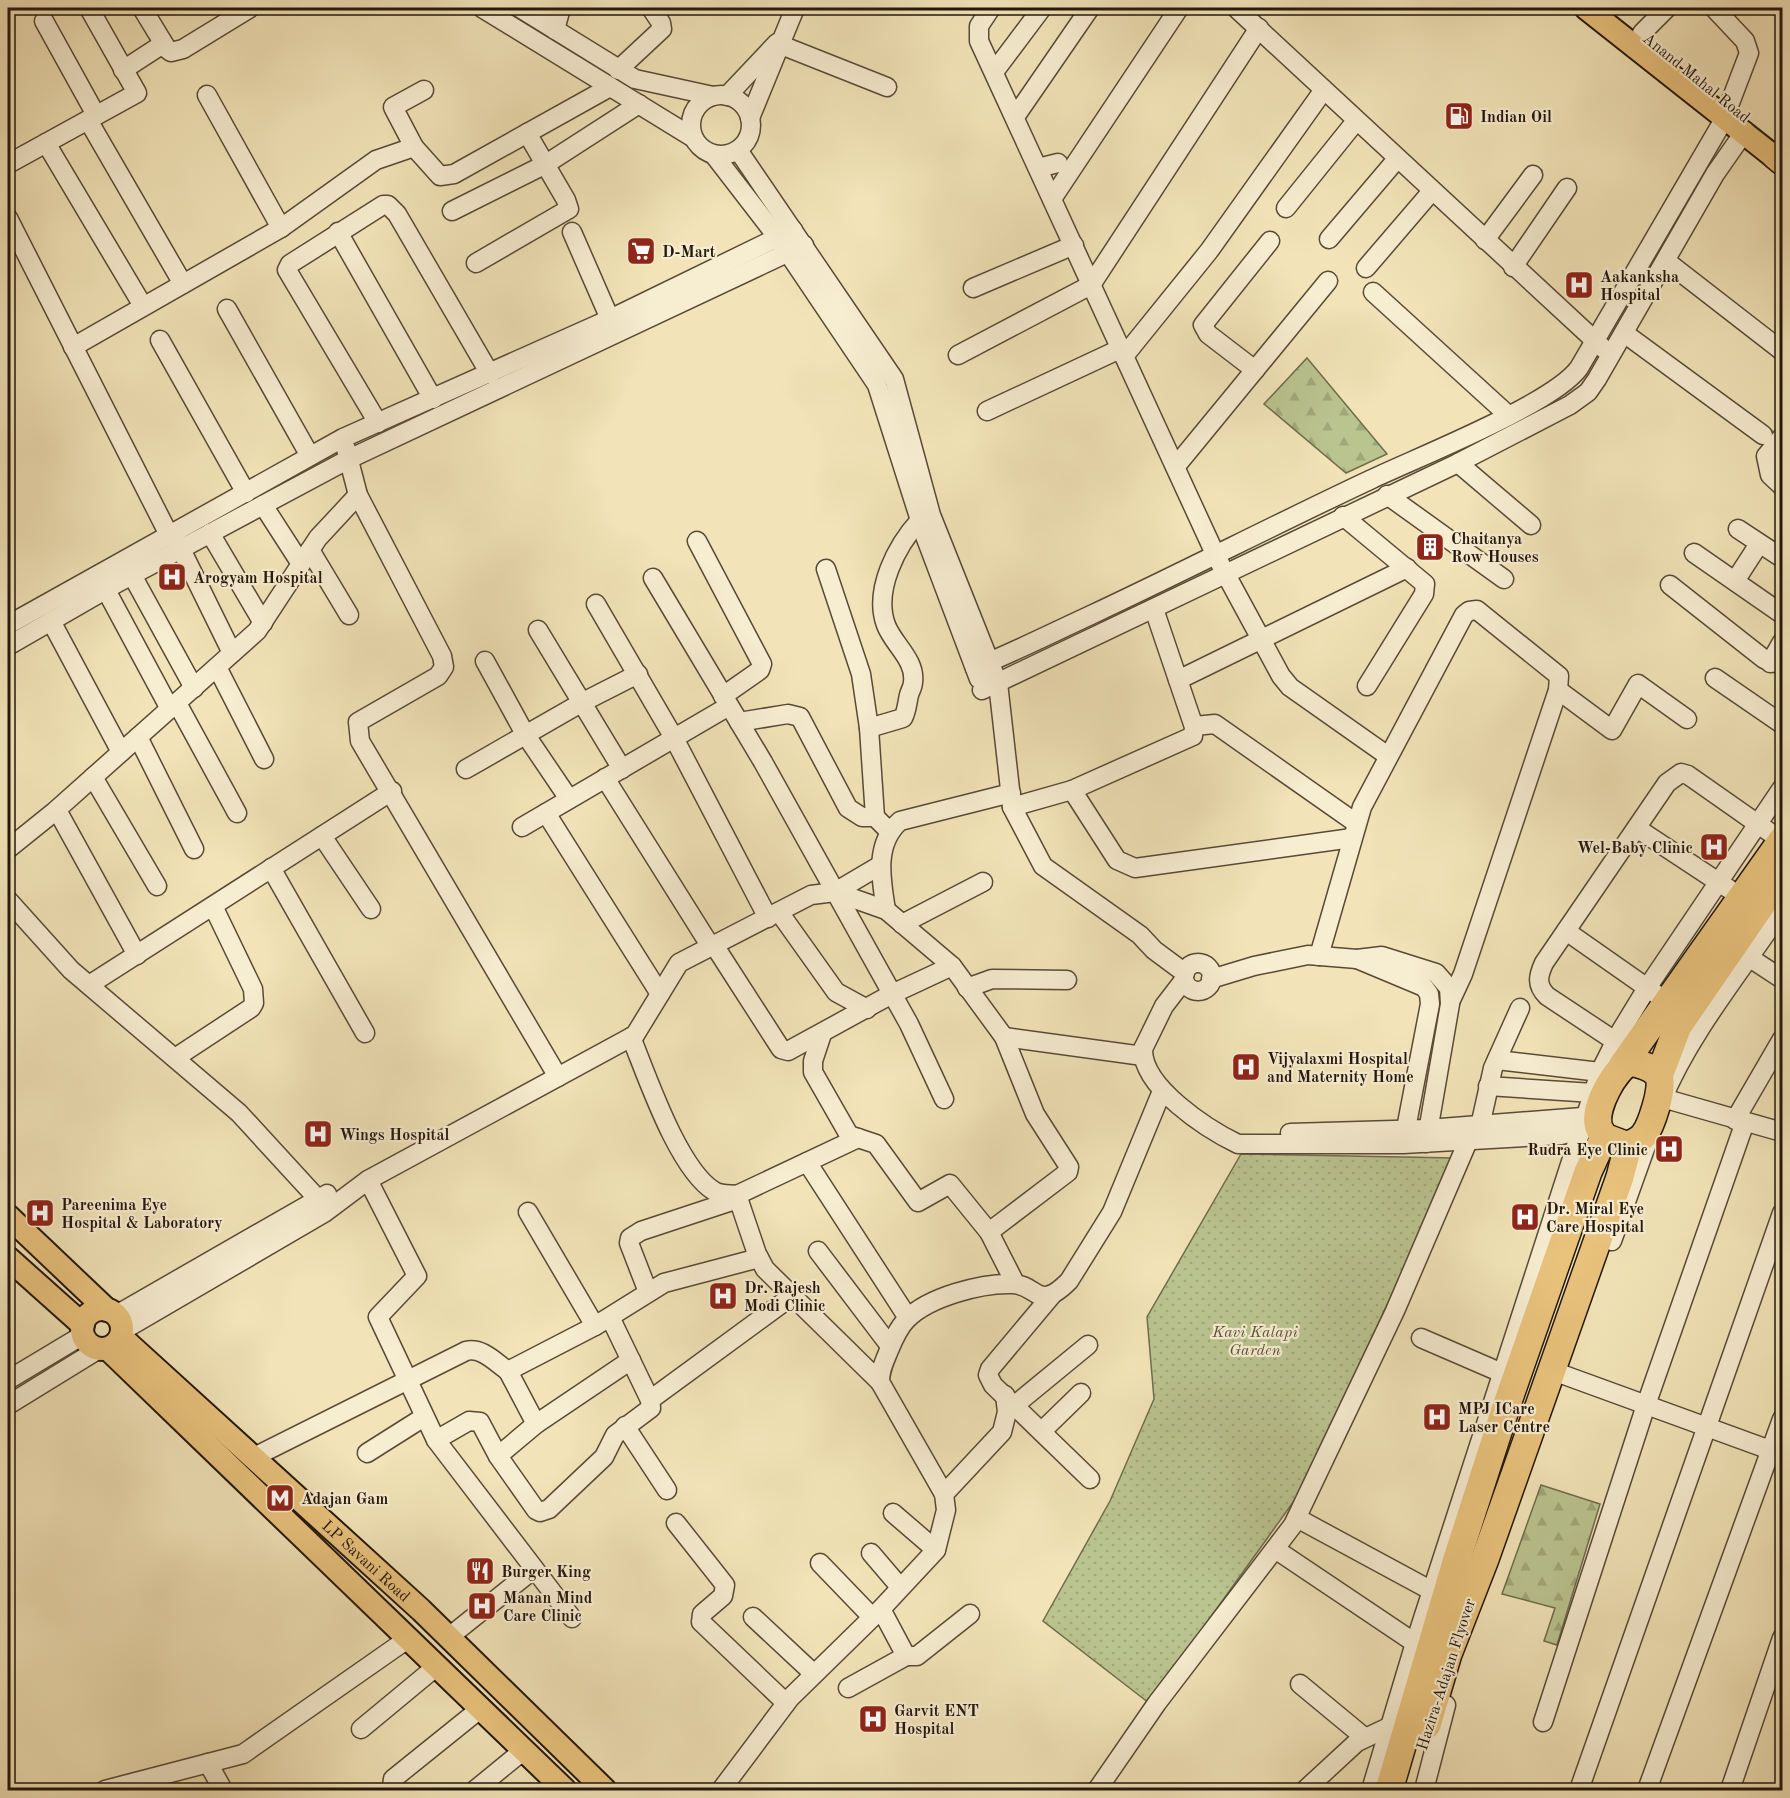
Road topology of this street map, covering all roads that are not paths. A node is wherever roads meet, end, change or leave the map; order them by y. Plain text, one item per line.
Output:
1 (89, 8) edge
2 (142, 8) edge
3 (250, 8) edge
4 (482, 8) edge
5 (520, 8) edge
6 (561, 8) edge
7 (651, 8) edge
8 (795, 8) edge
9 (991, 8) edge
10 (1042, 8) edge
11 (1090, 8) edge
12 (1179, 8) edge
13 (1236, 8) edge
14 (1586, 8) edge
15 (1611, 8) edge
16 (1666, 8) edge
17 (1714, 8) edge
18 (44, 21) dead end
19 (1259, 28) junction
20 (555, 30) junction
21 (1642, 33) junction
22 (783, 39) junction
23 (163, 44) junction
24 (123, 70) junction
25 (618, 70) junction
26 (994, 72) junction
27 (610, 87) junction
28 (887, 87) dead end
29 (424, 90) dead end
30 (1323, 91) junction
31 (207, 96) dead end
32 (720, 96) junction
33 (639, 104) junction
34 (1015, 117) junction
35 (92, 118) junction
36 (750, 118) junction
37 (1733, 118) junction
38 (1356, 121) junction
39 (527, 133) junction
40 (692, 137) junction
41 (46, 143) junction
42 (414, 147) junction
43 (738, 150) junction
44 (714, 155) junction
45 (1781, 156) edge
46 (1397, 159) junction
47 (1058, 163) dead end
48 (8, 164) edge
49 (546, 164) junction
50 (1038, 168) junction
51 (1533, 175) dead end
52 (1567, 188) dead end
53 (1432, 191) junction
54 (1052, 199) junction
55 (1286, 208) dead end
56 (452, 212) dead end
57 (8, 218) edge
58 (281, 228) junction
59 (338, 232) junction
60 (572, 232) dead end
61 (1329, 239) dead end
62 (1485, 240) junction
63 (1270, 241) dead end
64 (790, 242) junction
65 (1074, 245) junction
66 (1666, 261) junction
67 (476, 263) dead end
68 (1513, 267) junction
69 (1366, 268) dead end
70 (1329, 281) dead end
71 (183, 284) junction
72 (1091, 285) junction
73 (973, 288) dead end
74 (1373, 292) dead end
75 (143, 306) junction
76 (226, 309) dead end
77 (610, 319) junction
78 (1624, 333) junction
79 (160, 340) dead end
80 (1595, 341) junction
81 (73, 347) junction
82 (1123, 351) junction
83 (1782, 351) edge
84 (1612, 354) junction
85 (958, 355) dead end
86 (1255, 370) junction
87 (490, 374) junction
88 (433, 399) junction
89 (987, 411) dead end
90 (1509, 415) junction
91 (378, 423) junction
92 (1764, 435) dead end
93 (1782, 437) edge
94 (343, 438) junction
95 (310, 456) junction
96 (349, 459) junction
97 (1458, 463) junction
98 (1176, 466) junction
99 (1782, 486) edge
100 (246, 493) junction
101 (358, 495) junction
102 (1387, 495) junction
103 (263, 505) junction
104 (1343, 516) junction
105 (920, 520) junction
106 (1531, 525) dead end
107 (1737, 529) dead end
108 (210, 533) junction
109 (175, 540) junction
110 (697, 541) dead end
111 (1759, 544) junction
112 (1694, 553) dead end
113 (1216, 556) junction
114 (305, 557) junction
115 (1782, 558) edge
116 (1407, 568) junction
117 (826, 569) dead end
118 (132, 575) junction
119 (1226, 575) junction
120 (653, 578) dead end
121 (1504, 579) dead end
122 (1735, 581) junction
123 (1670, 585) dead end
124 (106, 590) junction
125 (596, 604) dead end
126 (1154, 609) junction
127 (1782, 614) edge
128 (349, 615) dead end
129 (51, 621) junction
130 (263, 623) junction
131 (8, 625) edge
132 (538, 630) dead end
133 (1261, 640) junction
134 (1782, 642) edge
135 (8, 646) edge
136 (232, 653) junction
137 (485, 661) dead end
138 (1776, 664) edge
139 (982, 665) junction
140 (217, 667) junction
141 (638, 674) junction
142 (1715, 678) dead end
143 (1178, 680) junction
144 (990, 686) junction
145 (1367, 686) dead end
146 (194, 688) junction
147 (1558, 690) junction
148 (581, 703) junction
149 (173, 706) junction
150 (730, 708) junction
151 (1687, 719) dead end
152 (1782, 724) edge
153 (1194, 726) junction
154 (869, 728) junction
155 (525, 734) junction
156 (138, 737) junction
157 (674, 738) junction
158 (121, 752) junction
159 (1388, 756) junction
160 (264, 759) dead end
161 (466, 769) dead end
162 (622, 769) junction
163 (93, 777) junction
164 (605, 778) junction
165 (1782, 788) edge
166 (1072, 790) junction
167 (392, 791) junction
168 (569, 799) junction
169 (1011, 800) junction
170 (57, 810) junction
171 (237, 813) dead end
172 (546, 813) junction
173 (875, 817) junction
174 (1759, 824) junction
175 (522, 827) dead end
176 (1638, 829) junction
177 (1354, 830) junction
178 (889, 831) junction
179 (322, 836) junction
180 (1782, 841) edge
181 (8, 846) edge
182 (194, 849) dead end
183 (879, 866) junction
184 (271, 868) junction
185 (1782, 875) edge
186 (983, 882) dead end
187 (157, 886) dead end
188 (1730, 890) junction
189 (835, 892) junction
190 (8, 900) edge
191 (213, 906) junction
192 (371, 909) dead end
193 (886, 910) junction
194 (1782, 910) edge
195 (773, 915) junction
196 (902, 924) junction
197 (1566, 931) junction
198 (713, 946) junction
199 (1741, 952) junction
200 (137, 955) junction
201 (1319, 956) junction
202 (1357, 959) junction
203 (952, 966) junction
204 (1187, 977) junction
205 (1782, 979) edge
206 (1067, 980) dead end
207 (89, 985) junction
208 (968, 988) junction
209 (660, 994) junction
210 (892, 994) junction
211 (1450, 1002) junction
212 (1677, 1007) junction
213 (1520, 1008) dead end
214 (867, 1009) junction
215 (365, 1033) dead end
216 (822, 1034) junction
217 (631, 1037) junction
218 (1004, 1037) junction
219 (1782, 1039) edge
220 (1143, 1056) junction
221 (175, 1058) junction
222 (1618, 1058) junction
223 (1497, 1060) junction
224 (558, 1077) junction
225 (1488, 1086) junction
226 (1660, 1090) junction
227 (1162, 1091) junction
228 (944, 1099) dead end
229 (1740, 1121) junction
230 (1480, 1126) junction
231 (1601, 1130) junction
232 (1782, 1132) edge
233 (1405, 1136) junction
234 (1427, 1136) junction
235 (858, 1138) junction
236 (1468, 1141) junction
237 (807, 1162) junction
238 (368, 1180) junction
239 (737, 1197) junction
240 (317, 1198) junction
241 (528, 1212) dead end
242 (1782, 1213) edge
243 (8, 1216) edge
244 (989, 1233) junction
245 (818, 1251) dead end
246 (759, 1258) junction
247 (9, 1263) edge
248 (1015, 1283) junction
249 (648, 1292) junction
250 (1052, 1295) junction
251 (792, 1296) junction
252 (908, 1318) junction
253 (602, 1321) junction
254 (105, 1331) junction
255 (1421, 1338) dead end
256 (1088, 1345) dead end
257 (890, 1346) junction
258 (631, 1360) junction
259 (508, 1371) junction
260 (1502, 1373) junction
261 (1564, 1375) junction
262 (8, 1380) edge
263 (408, 1381) junction
264 (879, 1382) junction
265 (1081, 1393) dead end
266 (650, 1400) junction
267 (1010, 1400) junction
268 (8, 1405) edge
269 (1646, 1405) junction
270 (424, 1417) junction
271 (1782, 1419) edge
272 (536, 1424) junction
273 (625, 1426) junction
274 (1708, 1428) junction
275 (1042, 1431) junction
276 (436, 1440) junction
277 (1777, 1453) edge
278 (367, 1454) dead end
279 (498, 1456) junction
280 (254, 1457) junction
281 (1090, 1479) dead end
282 (667, 1490) dead end
283 (944, 1494) junction
284 (893, 1513) dead end
285 (1297, 1518) junction
286 (676, 1523) dead end
287 (1275, 1549) junction
288 (936, 1550) junction
289 (871, 1553) dead end
290 (820, 1563) dead end
291 (534, 1569) junction
292 (900, 1587) junction
293 (1432, 1591) junction
294 (876, 1613) junction
295 (970, 1614) dead end
296 (753, 1617) dead end
297 (572, 1618) dead end
298 (449, 1637) junction
299 (409, 1638) junction
300 (1782, 1638) edge
301 (1431, 1650) junction
302 (906, 1656) junction
303 (437, 1666) junction
304 (813, 1674) junction
305 (1300, 1684) dead end
306 (848, 1688) dead end
307 (786, 1703) junction
308 (480, 1709) junction
309 (1543, 1722) dead end
310 (1391, 1726) junction
311 (361, 1728) dead end
312 (1364, 1737) junction
313 (524, 1750) junction
314 (208, 1763) junction
315 (105, 1791) edge
316 (223, 1791) edge
317 (394, 1791) edge
318 (475, 1791) edge
319 (565, 1791) edge
320 (605, 1791) edge
321 (721, 1791) edge
322 (1097, 1791) edge
323 (1305, 1791) edge
324 (1371, 1791) edge
325 (1389, 1791) edge
326 (1408, 1791) edge
327 (1424, 1791) edge
328 (1579, 1791) edge
329 (1647, 1791) edge
330 (1730, 1791) edge

1 - 24 street
2 - 23 street
3 - 23 street
4 - 27 street
5 - 20 street
6 - 20 street
7 - 25 street
8 - 22 street
9 - 26 street
10 - 26 street
11 - 34 street
12 - 54 street
13 - 19 street
14 - 37 main road, Anand Mahal Road
15 - 21 main road, Anand Mahal Road
16 - 21 street
17 - 37 street
18 - 35 street
19 - 30 street
19 - 72 street
20 - 25 street
21 - 37 main road, Anand Mahal Road
22 - 28 street
22 - 32 street
22 - 36 street
23 - 24 street
24 - 35 street
25 - 32 street
26 - 34 street
27 - 33 street
27 - 39 street
29 - 42 street
30 - 38 street
30 - 82 street
31 - 58 street
32 - 36 street
32 - 40 street
33 - 40 street
33 - 49 street
34 - 50 street
35 - 41 street
35 - 71 street
36 - 43 street
37 - 45 main road
37 - 45 main road, Anand Mahal Road
37 - 66 street
37 - 80 street
38 - 46 street
38 - 55 street
39 - 42 street
39 - 49 street
40 - 44 street
41 - 48 street
41 - 75 street
42 - 58 street
43 - 44 street
43 - 64 street
44 - 64 street
46 - 53 street
46 - 61 street
47 - 50 street
49 - 56 street
49 - 67 street
50 - 54 street
51 - 62 street
52 - 68 street
53 - 62 street
53 - 69 street
54 - 65 street
57 - 81 street
58 - 71 street
59 - 87 street
59 - 88 street
59 - 91 street
60 - 77 street
62 - 68 street
63 - 86 street
64 - 77 street
64 - 96 street
64 - 105 street
64 - 139 street
65 - 72 street
65 - 73 street
66 - 78 street
66 - 83 street
68 - 80 street
70 - 86 street
71 - 75 street
72 - 82 street
72 - 85 street
74 - 90 street
75 - 81 street
76 - 95 street
77 - 87 street
78 - 84 street
78 - 92 street
79 - 100 street
80 - 84 street
80 - 90 street
81 - 109 street
82 - 89 street
82 - 98 street
84 - 97 street
86 - 98 street
87 - 88 street
88 - 91 street
90 - 113 street
91 - 94 street
93 - 99 street
94 - 95 street
94 - 96 street
95 - 100 street
96 - 101 street
96 - 103 street
97 - 102 street
97 - 106 street
98 - 113 street
100 - 109 street
101 - 114 street
101 - 167 street
102 - 104 street
102 - 121 street
103 - 108 street
103 - 114 street
104 - 116 street
104 - 119 street
105 - 139 street
105 - 154 street
107 - 111 street
108 - 109 street
108 - 130 street
109 - 118 street
109 - 131 street
109 - 136 street
110 - 150 street
111 - 115 street
111 - 122 street
112 - 122 street
113 - 119 street
113 - 139 street
114 - 128 street
114 - 130 street
116 - 133 street
116 - 145 street
117 - 154 street
118 - 124 street
118 - 146 street
119 - 126 street
119 - 133 street
120 - 150 street
122 - 127 street
123 - 138 street
124 - 129 street
124 - 149 street
125 - 141 street
126 - 143 street
126 - 144 street
129 - 135 street
129 - 158 street
130 - 136 street
132 - 148 street
133 - 143 street
133 - 159 street
134 - 138 street
136 - 140 street
137 - 155 street
139 - 144 street
140 - 146 street
140 - 160 street
141 - 148 street
141 - 157 street
142 - 152 street
143 - 153 street
144 - 169 street
146 - 149 street
147 - 151 street
147 - 159 street
147 - 211 street
148 - 155 street
148 - 162 street
149 - 156 street
149 - 171 street
150 - 157 street
150 - 173 street
150 - 189 street
153 - 166 street
153 - 177 street
154 - 173 street
155 - 161 street
155 - 168 street
156 - 158 street
156 - 182 street
157 - 162 street
157 - 195 street
158 - 163 street
159 - 177 street
162 - 164 street
163 - 170 street
163 - 187 street
164 - 168 street
164 - 198 street
165 - 174 street
166 - 169 street
166 - 177 street
167 - 179 street
167 - 224 street
168 - 172 street
169 - 178 street
169 - 204 street
170 - 181 street
170 - 200 street
172 - 175 street
172 - 209 street
173 - 178 street
174 - 176 street
174 - 180 street
174 - 188 street
176 - 188 street
176 - 197 street
177 - 201 street
178 - 183 street
179 - 184 street
179 - 192 street
180 - 188 highway
183 - 189 street
183 - 193 street
184 - 191 street
184 - 215 street
185 - 199 highway
186 - 196 street
188 - 212 highway
189 - 193 street
189 - 195 street
189 - 210 street
190 - 207 street
191 - 200 street
191 - 221 street
193 - 196 street
194 - 199 street
195 - 198 street
195 - 214 street
196 - 203 street
197 - 212 street
197 - 222 street
198 - 209 street
198 - 216 street
199 - 205 street
199 - 212 highway
200 - 207 street
201 - 202 street
201 - 204 street
202 - 211 street
202 - 233 street
203 - 208 street
203 - 210 street
204 - 220 street
206 - 208 street
207 - 221 street
208 - 218 street
209 - 217 street
210 - 214 street
210 - 228 street
211 - 234 street
212 - 222 highway
212 - 226 highway
213 - 223 street
214 - 216 street
216 - 235 street
217 - 224 street
217 - 239 street
218 - 220 street
218 - 244 street
219 - 229 street
220 - 227 street
221 - 240 street
222 - 223 street
222 - 226 highway
222 - 231 highway
223 - 225 street
224 - 238 street
225 - 230 street
225 - 231 street
226 - 229 street
226 - 231 highway
226 - 261 street
227 - 233 street
227 - 250 street
229 - 232 street
229 - 269 street
230 - 231 street
230 - 234 street
231 - 236 street
231 - 260 street
231 - 301 highway, Hazira-Adajan Flyover
231 - 301 highway, Hazira-Adajan Flyover
233 - 234 street
234 - 236 street
235 - 237 street
235 - 244 street
236 - 285 street
237 - 239 street
237 - 252 street
238 - 240 street
238 - 254 street
238 - 263 street
239 - 246 street
239 - 249 street
240 - 254 street
241 - 253 street
242 - 274 street
243 - 254 main road, LP Savani Road
244 - 248 street
245 - 257 street
246 - 249 street
246 - 251 street
247 - 254 main road, LP Savani Road
248 - 250 street
248 - 252 street
249 - 253 street
250 - 267 street
251 - 264 street
251 - 266 street
252 - 257 street
253 - 258 street
253 - 259 street
254 - 262 street
254 - 268 street
254 - 280 main road, LP Savani Road
254 - 299 main road, LP Savani Road
255 - 260 street
256 - 267 street
257 - 264 street
258 - 266 street
258 - 272 street
259 - 263 street
259 - 272 street
260 - 293 street
261 - 269 street
261 - 327 street
263 - 270 street
263 - 280 street
264 - 283 street
265 - 275 street
266 - 273 street
267 - 275 street
267 - 283 street
269 - 274 street
269 - 309 street
270 - 276 street
270 - 278 street
271 - 277 street
272 - 279 street
273 - 279 street
273 - 282 street
274 - 277 street
274 - 328 street
275 - 281 street
276 - 279 street
276 - 291 street
277 - 329 street
280 - 298 main road, LP Savani Road
283 - 288 street
284 - 288 street
285 - 287 street
285 - 293 street
286 - 307 street
287 - 301 street
287 - 322 street
288 - 292 street
289 - 292 street
290 - 294 street
291 - 297 street
291 - 298 street
292 - 294 street
293 - 301 street
294 - 302 street
294 - 304 street
295 - 302 street
296 - 304 street
298 - 320 main road, LP Savani Road
299 - 303 main road, LP Savani Road
299 - 314 street
300 - 330 street
301 - 310 street
301 - 325 highway, Hazira-Adajan Flyover
301 - 326 highway, Hazira-Adajan Flyover
302 - 306 street
303 - 308 main road, LP Savani Road
303 - 311 street
304 - 307 street
305 - 312 street
307 - 321 street
308 - 313 main road, LP Savani Road
308 - 317 street
310 - 312 street
310 - 324 street
312 - 323 street
313 - 318 street
313 - 319 main road, LP Savani Road
314 - 315 street
314 - 316 street

